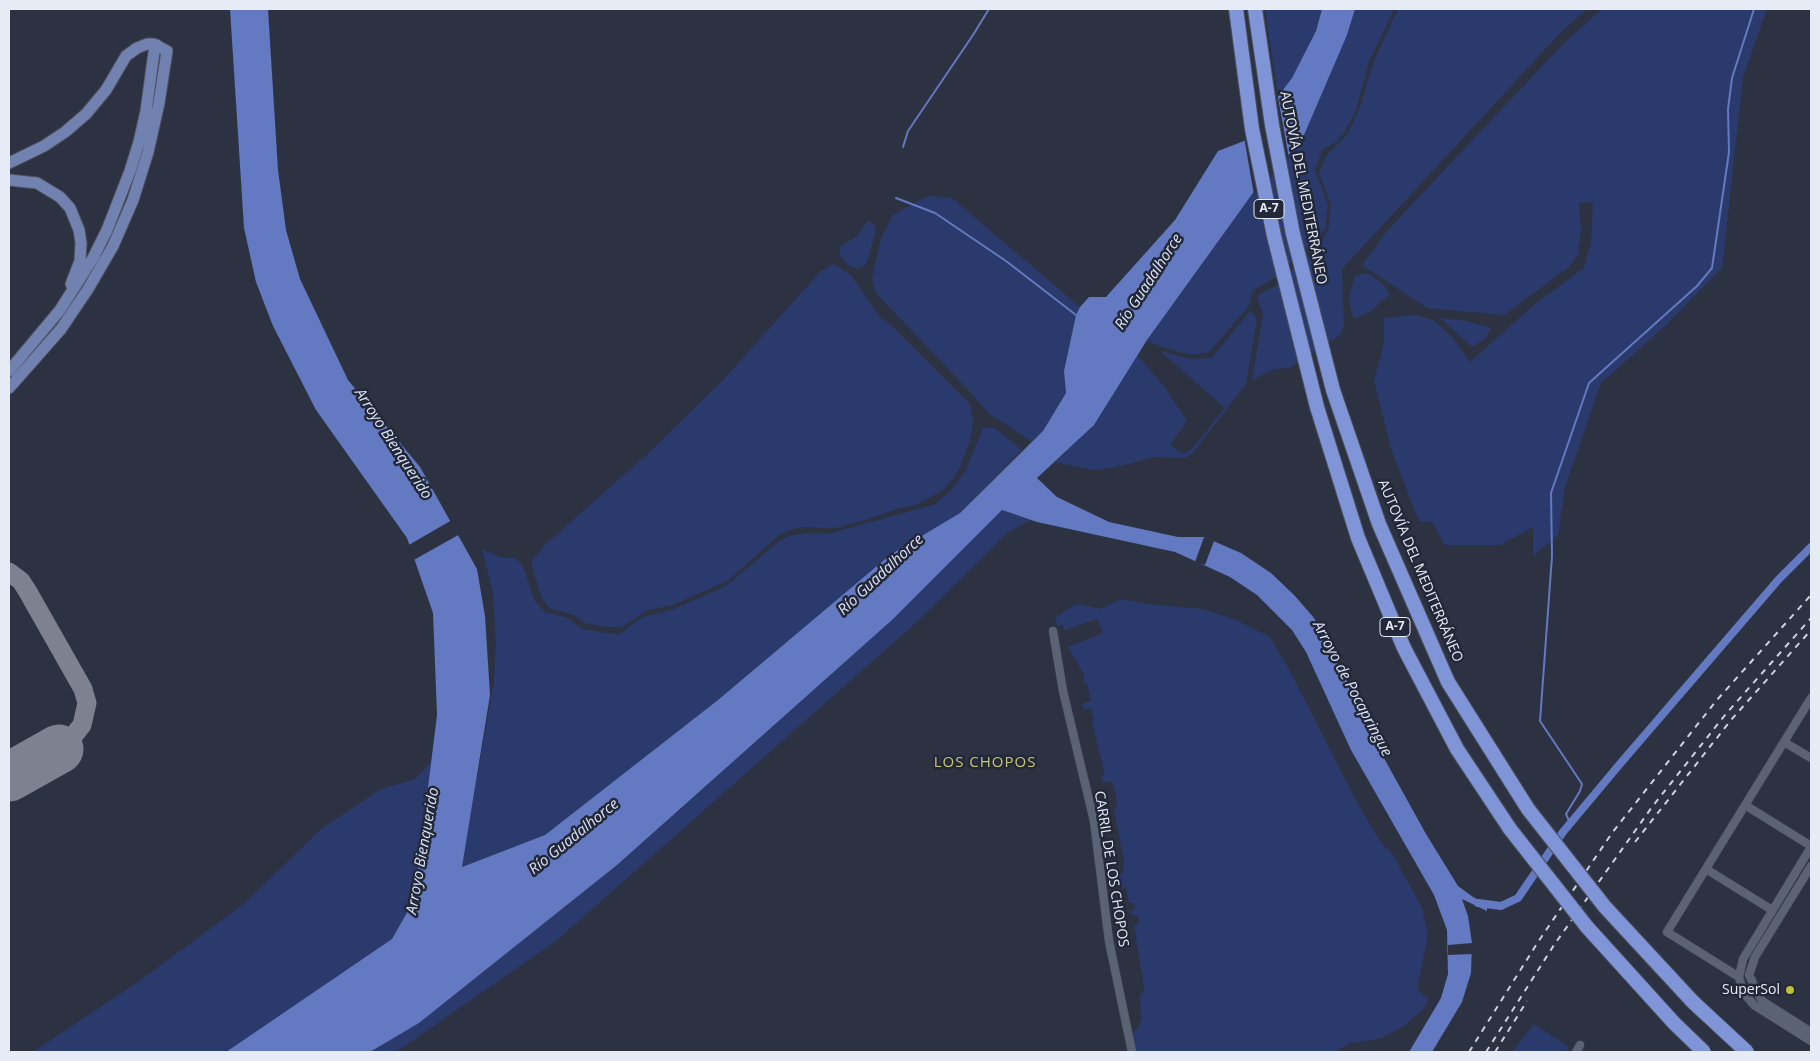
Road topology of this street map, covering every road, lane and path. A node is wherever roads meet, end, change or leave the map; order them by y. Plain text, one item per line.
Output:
1 (1236, 9) edge
2 (1254, 9) edge
3 (159, 50) junction
4 (9, 163) edge
5 (9, 180) edge
6 (60, 310) junction
7 (9, 371) edge
8 (9, 388) edge
9 (1053, 631) dead end
10 (1811, 698) edge
11 (1784, 742) junction
12 (1811, 758) edge
13 (1745, 805) junction
14 (1811, 846) edge
15 (1811, 866) edge
16 (1706, 869) junction
17 (1772, 910) junction
18 (1739, 977) junction
19 (1811, 1032) edge
20 (1811, 1041) edge
21 (1132, 1052) edge
22 (1704, 1052) edge
23 (1747, 1052) edge

1 - 22 highway, A-7, bridge
2 - 23 highway, AUTOVÍA DEL MEDITERRÁNEO / A-7, bridge
3 - 4 main road
3 - 6 main road
3 - 8 main road
5 - 6 main road
6 - 7 main road
9 - 21 street, CARRIL DE LOS CHOPOS
10 - 11 street
11 - 12 street
11 - 13 street
13 - 14 street
13 - 16 street
14 - 17 street
15 - 19 street
16 - 17 street
16 - 18 street
17 - 18 street
18 - 20 street

